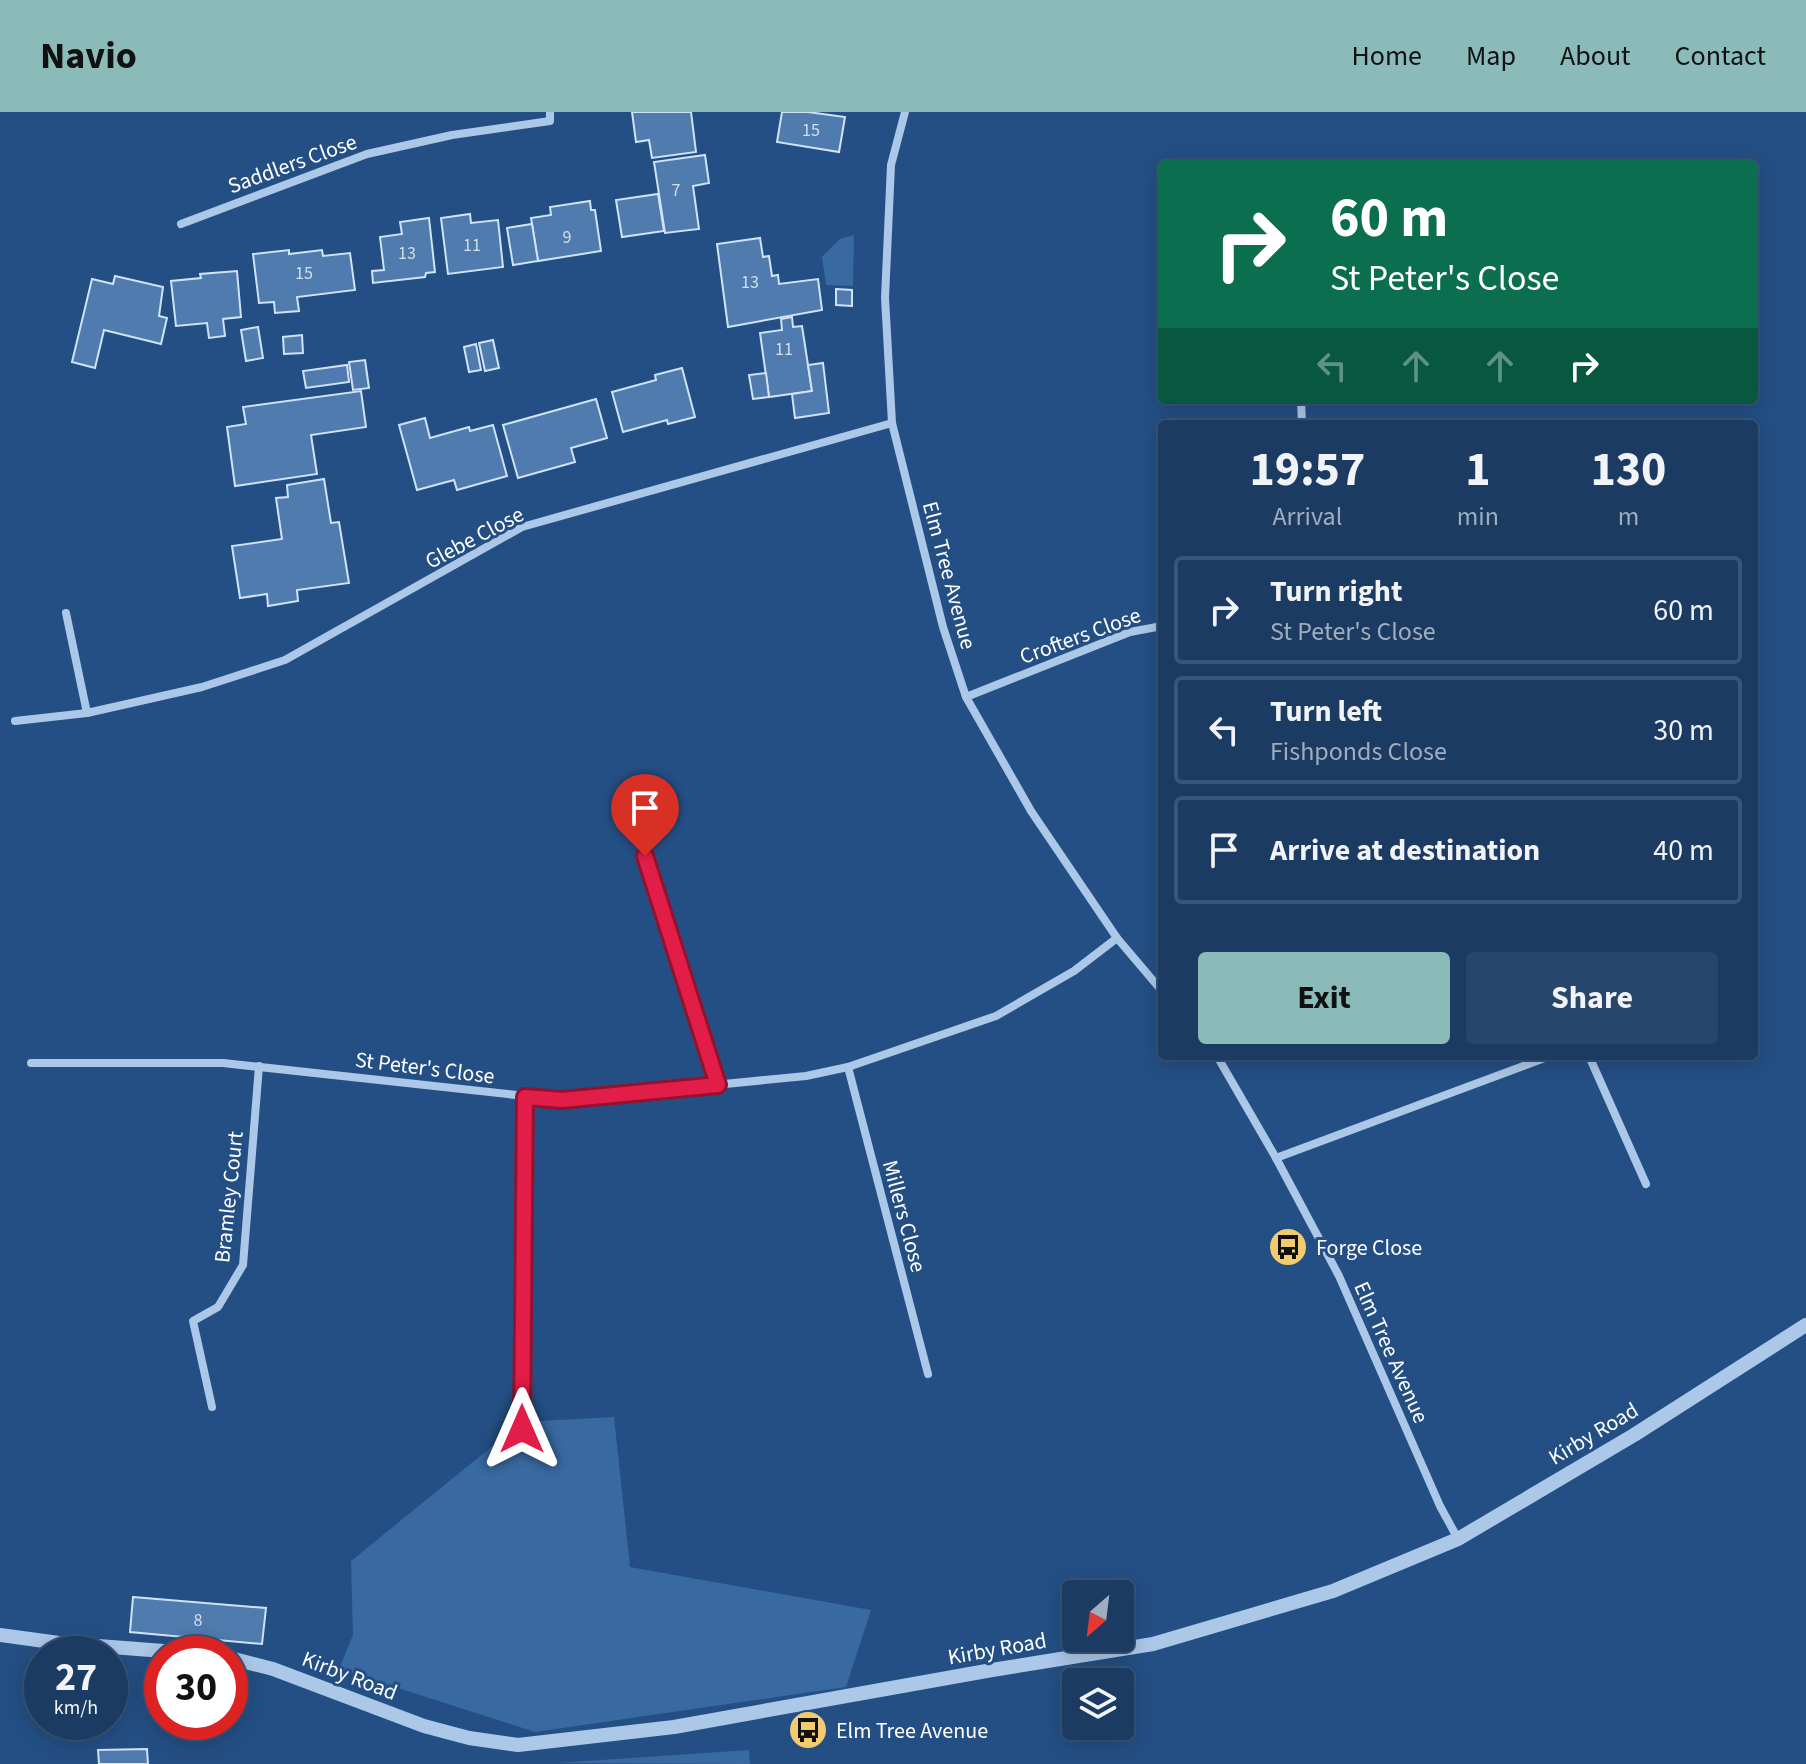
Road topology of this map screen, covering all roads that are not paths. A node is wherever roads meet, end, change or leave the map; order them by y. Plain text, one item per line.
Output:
1 (550, 112) edge
2 (905, 112) edge
3 (181, 224) dead end
4 (892, 423) junction
5 (66, 613) dead end
6 (1158, 627) edge
7 (966, 697) junction
8 (87, 713) junction
9 (15, 721) dead end
10 (645, 856) dead end
11 (1117, 938) junction
12 (1158, 986) edge
13 (1219, 1060) edge
14 (1539, 1060) edge
15 (1591, 1060) edge
16 (31, 1063) dead end
17 (259, 1066) junction
18 (848, 1067) junction
19 (718, 1085) junction
20 (525, 1097) junction
21 (1276, 1158) junction
22 (1646, 1184) dead end
23 (1806, 1325) edge
24 (928, 1374) dead end
25 (212, 1407) dead end
26 (522, 1429) dead end
27 (1458, 1539) junction
28 (0, 1635) edge
29 (144, 1649) edge
30 (248, 1663) edge

1 - 3 street, Saddlers Close
2 - 4 street, Elm Tree Avenue
4 - 7 street, Elm Tree Avenue
4 - 8 street, Glebe Close
5 - 8 street
6 - 7 street, Crofters Close
7 - 11 street, Elm Tree Avenue
8 - 9 street, Glebe Close
10 - 19 street
11 - 12 street, Elm Tree Avenue
11 - 18 street, St Peter's Close
13 - 21 street, Elm Tree Avenue
14 - 21 street
15 - 22 street
16 - 17 street, St Peter's Close
17 - 20 street, St Peter's Close
17 - 25 street, Bramley Court
18 - 19 street, St Peter's Close
18 - 24 street, Millers Close
19 - 20 street, St Peter's Close
20 - 26 street
21 - 27 street, Elm Tree Avenue
23 - 27 street, Kirby Road
27 - 30 street, Kirby Road
28 - 29 street

